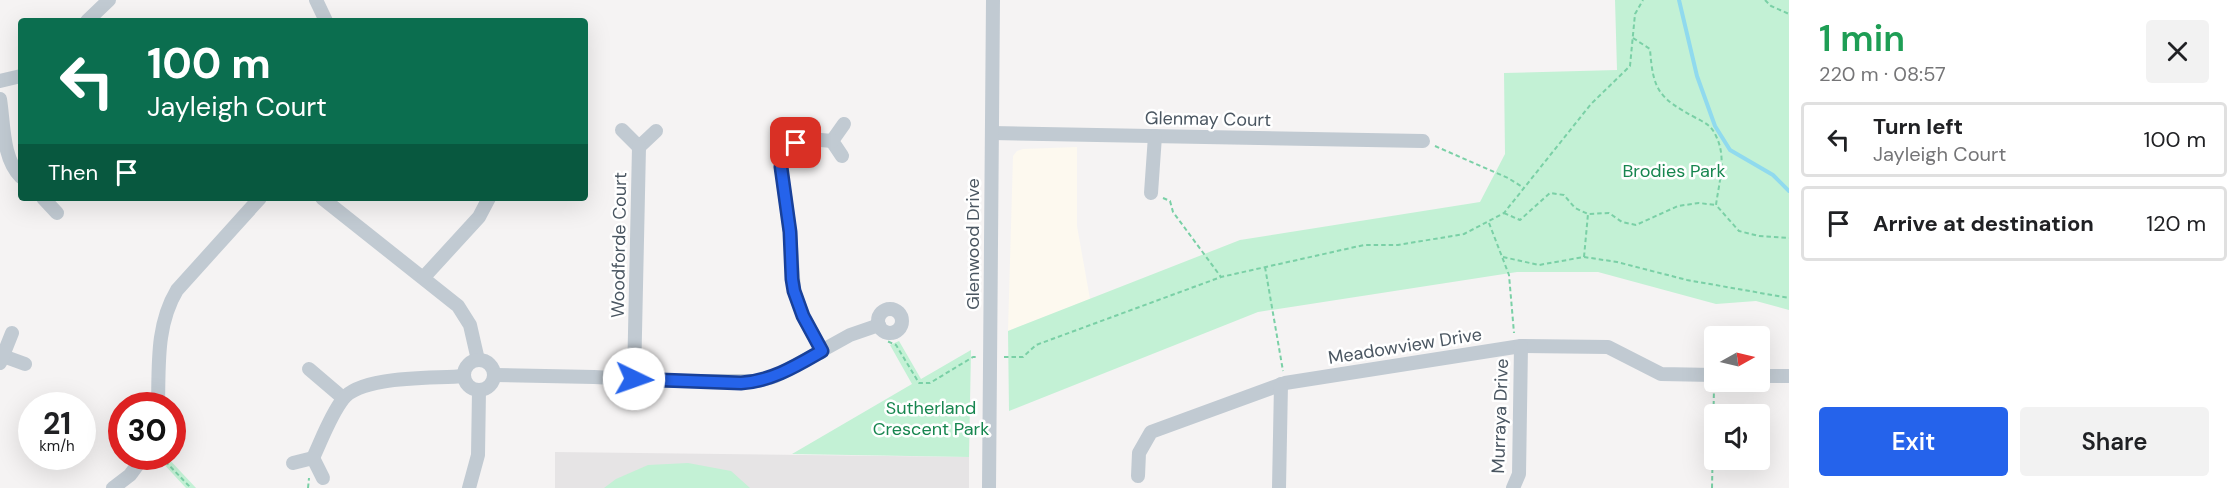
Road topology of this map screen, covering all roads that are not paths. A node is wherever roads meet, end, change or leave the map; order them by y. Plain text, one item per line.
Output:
1 (109, 0) edge
2 (316, 0) edge
3 (993, 0) edge
4 (90, 18) edge
5 (325, 18) edge
6 (18, 77) edge
7 (0, 81) edge
8 (0, 99) edge
9 (844, 124) dead end
10 (622, 130) dead end
11 (656, 131) dead end
12 (992, 133) junction
13 (1155, 136) junction
14 (832, 141) junction
15 (1424, 141) road end
16 (639, 147) junction
17 (842, 156) dead end
18 (18, 173) edge
19 (1151, 193) road end
20 (46, 201) edge
21 (257, 201) edge
22 (326, 201) edge
23 (487, 201) edge
24 (57, 213) dead end
25 (424, 277) junction
26 (884, 329) road end
27 (12, 333) dead end
28 (1518, 346) junction
29 (822, 351) junction
30 (1, 359) edge
31 (478, 360) junction
32 (25, 364) dead end
33 (309, 369) dead end
34 (464, 375) junction
35 (494, 375) junction
36 (1704, 375) edge
37 (1770, 376) edge
38 (1789, 376) edge
39 (634, 379) junction
40 (1283, 383) junction
41 (479, 390) junction
42 (158, 392) edge
43 (343, 398) junction
44 (313, 458) junction
45 (293, 463) dead end
46 (134, 470) edge
47 (1138, 476) dead end
48 (323, 478) dead end
49 (113, 488) edge
50 (469, 488) edge
51 (989, 488) edge
52 (1279, 488) edge
53 (1513, 488) edge

1 - 4 street
2 - 5 street
3 - 12 street, Glenwood Drive
6 - 7 street
8 - 18 street
9 - 14 street
10 - 16 street, Woodforde Court
11 - 16 street, Woodforde Court
12 - 13 street, Glenmay Court
12 - 51 street, Glenwood Drive
13 - 15 street, Glenmay Court
13 - 19 street
14 - 17 street
14 - 29 street
16 - 39 street, Woodforde Court
20 - 24 street
21 - 42 street
22 - 25 street
23 - 25 street
25 - 31 street
26 - 29 street
27 - 30 street
28 - 36 street, Meadowview Drive
28 - 40 street, Meadowview Drive
28 - 53 street, Murraya Drive
29 - 39 street
30 - 32 street
31 - 34 street
31 - 35 street
33 - 43 street
34 - 41 street
34 - 43 street
35 - 39 street
35 - 41 street
37 - 38 street
40 - 47 street, Meadowview Drive
40 - 52 street
41 - 50 street
43 - 44 street
44 - 45 street
44 - 48 street
46 - 49 street

